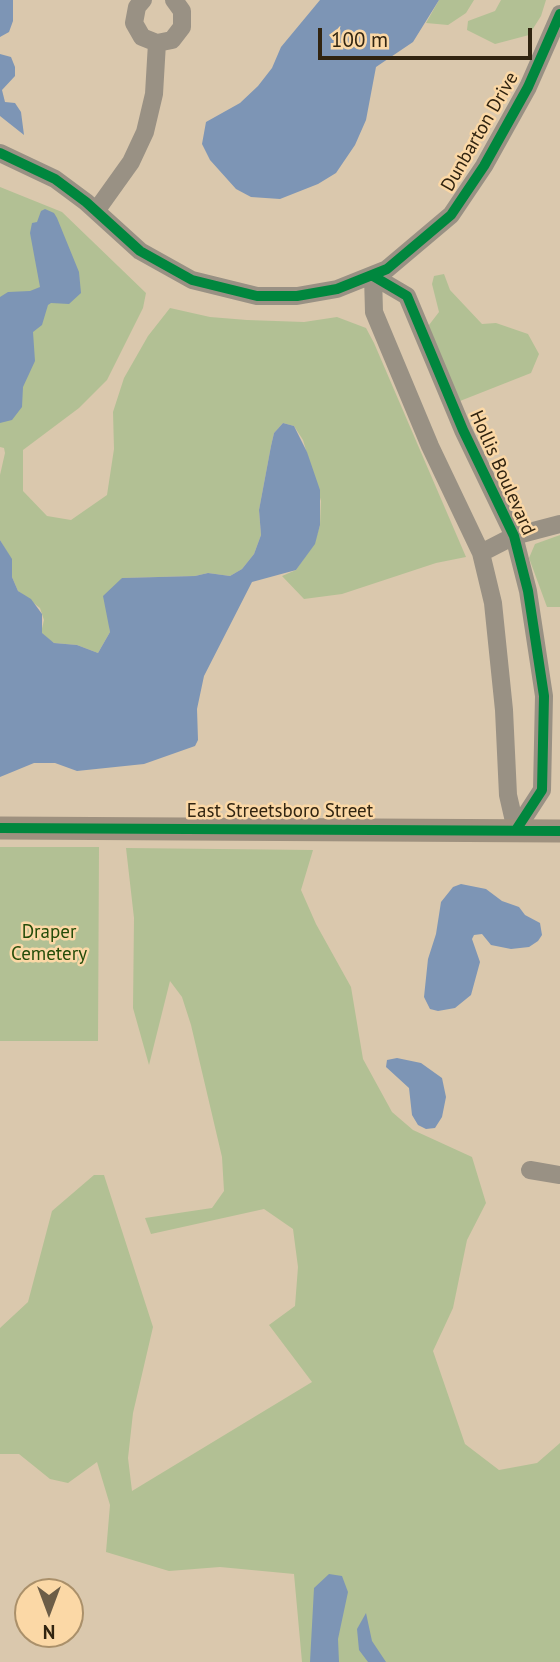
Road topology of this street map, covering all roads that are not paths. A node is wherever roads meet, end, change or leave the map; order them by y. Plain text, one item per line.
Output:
1 (143, 0) edge
2 (174, 0) edge
3 (560, 14) edge
4 (157, 43) junction
5 (0, 153) edge
6 (96, 211) junction
7 (373, 276) junction
8 (560, 524) edge
9 (514, 536) junction
10 (481, 553) junction
11 (0, 828) edge
12 (516, 830) junction
13 (560, 831) edge
14 (530, 1170) dead end
15 (560, 1175) edge

1 - 4 street
2 - 4 street
3 - 7 street, Dunbarton Drive
4 - 6 street
5 - 6 street, Dunbarton Drive
6 - 7 street, Dunbarton Drive
7 - 9 street, Hollis Boulevard
7 - 10 street
8 - 9 street
9 - 10 street
9 - 12 street, Hollis Boulevard
10 - 12 street
11 - 12 main road, East Streetsboro Street
12 - 13 main road, East Streetsboro Street
14 - 15 street

